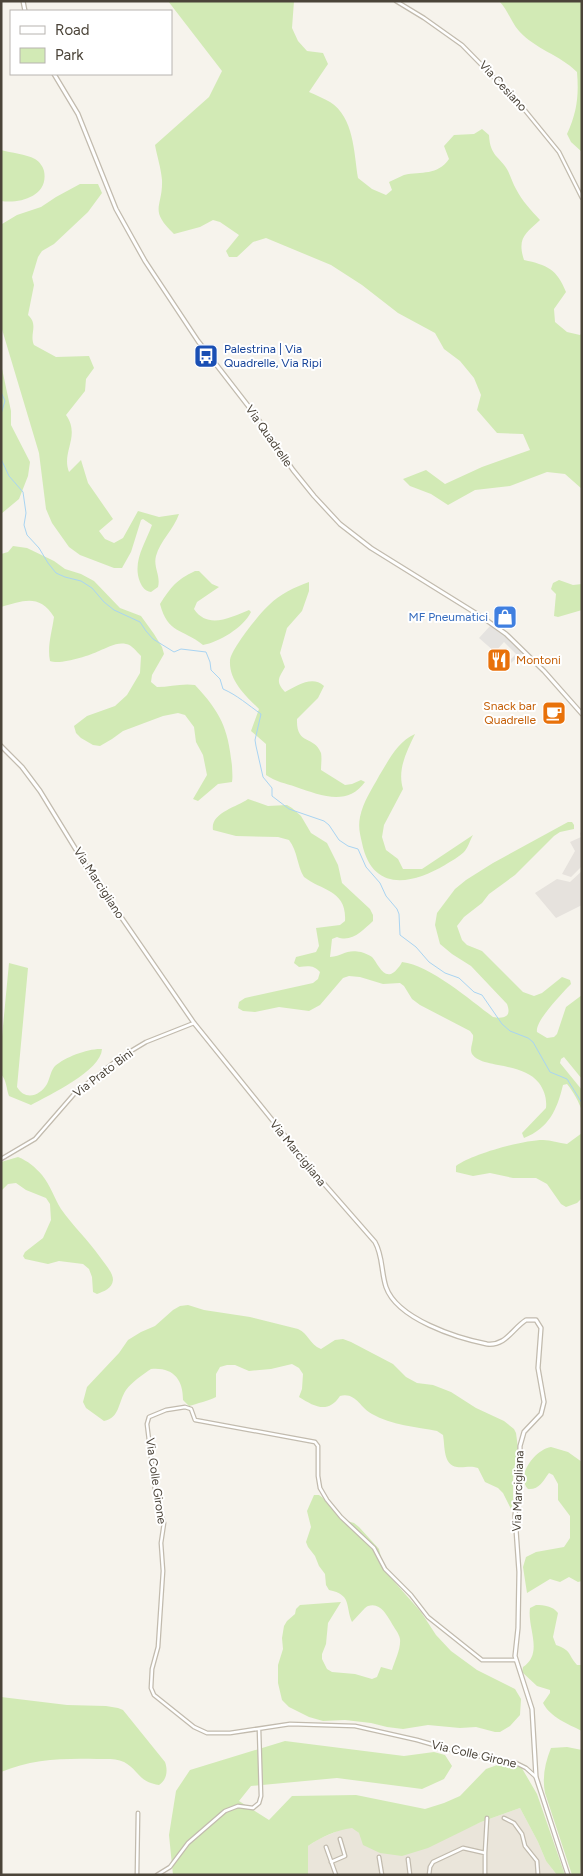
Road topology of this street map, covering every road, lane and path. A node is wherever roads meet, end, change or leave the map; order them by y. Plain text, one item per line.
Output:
1 (396, 1) edge
2 (55, 75) edge
3 (582, 198) edge
4 (582, 714) edge
5 (1, 746) edge
6 (194, 1023) junction
7 (1, 1159) edge
8 (516, 1660) junction
9 (259, 1728) junction
10 (536, 1777) junction
11 (138, 1813) dead end
12 (487, 1818) dead end
13 (504, 1818) dead end
14 (340, 1839) dead end
15 (326, 1847) dead end
16 (485, 1853) junction
17 (379, 1857) dead end
18 (408, 1859) dead end
19 (331, 1862) junction
20 (137, 1875) edge
21 (157, 1875) edge
22 (336, 1875) edge
23 (382, 1875) edge
24 (410, 1875) edge
25 (429, 1875) edge
26 (485, 1875) edge
27 (538, 1875) edge
28 (568, 1875) edge

1 - 3 street, Via Cesiano
2 - 4 street, Via Quadrelle
5 - 6 street, Via Marcigliano
6 - 7 street, Via Prato Bini
6 - 8 street, Via Marcigliana
8 - 9 street, Via Colle Girone
8 - 10 street, Via Marcigliana
9 - 10 street, Via Colle Girone
9 - 21 street
10 - 28 street, Via Marcigliana
11 - 20 street
12 - 16 street
13 - 27 street
14 - 19 street
15 - 19 street
16 - 25 street
16 - 26 street
17 - 23 street
18 - 24 street
19 - 22 street

